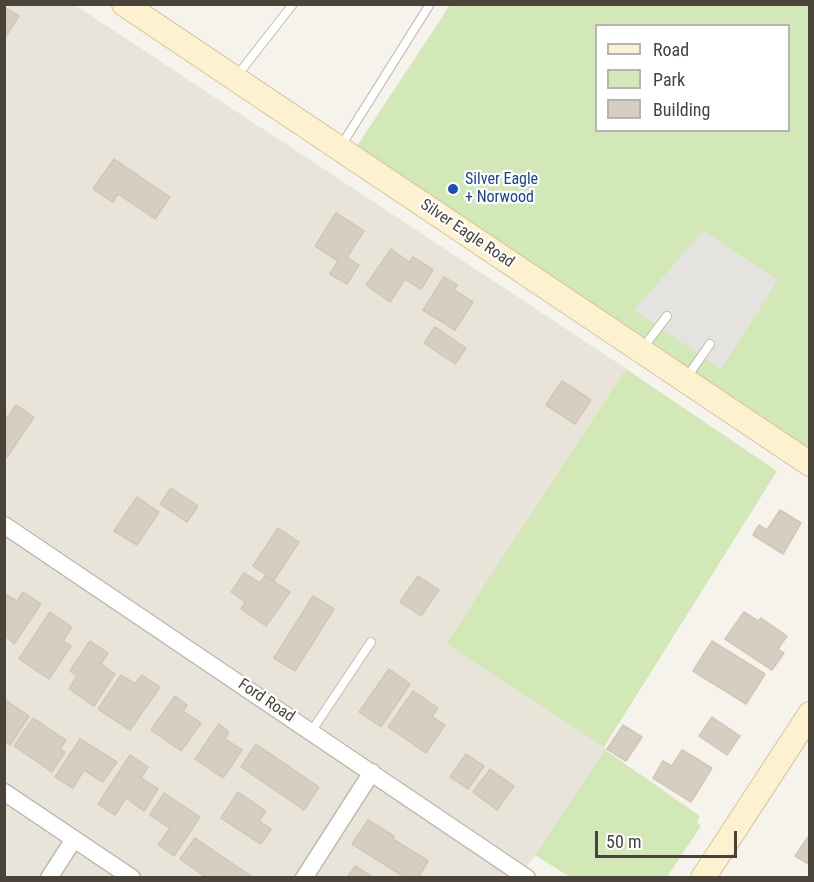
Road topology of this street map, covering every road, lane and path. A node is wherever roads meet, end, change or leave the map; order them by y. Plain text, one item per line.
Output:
1 (124, 4) edge
2 (293, 4) edge
3 (430, 4) edge
4 (235, 79) junction
5 (339, 149) junction
6 (667, 316) dead end
7 (710, 344) dead end
8 (641, 351) junction
9 (685, 380) junction
10 (810, 464) edge
11 (4, 525) edge
12 (371, 642) dead end
13 (810, 714) edge
14 (311, 732) junction
15 (372, 772) junction
16 (4, 792) edge
17 (74, 839) junction
18 (49, 878) edge
19 (132, 878) edge
20 (304, 878) edge
21 (527, 878) edge
22 (703, 878) edge

1 - 4 main road, Silver Eagle Road
2 - 4 lane
3 - 5 lane
4 - 5 main road, Silver Eagle Road
5 - 8 main road, Silver Eagle Road
6 - 8 lane
7 - 9 lane
8 - 9 main road, Silver Eagle Road
9 - 10 main road, Silver Eagle Road
11 - 14 street, Ford Road
12 - 14 lane
13 - 22 main road
14 - 15 street, Ford Road
15 - 20 street
15 - 21 street, Ford Road
16 - 17 street
17 - 18 street
17 - 19 street

